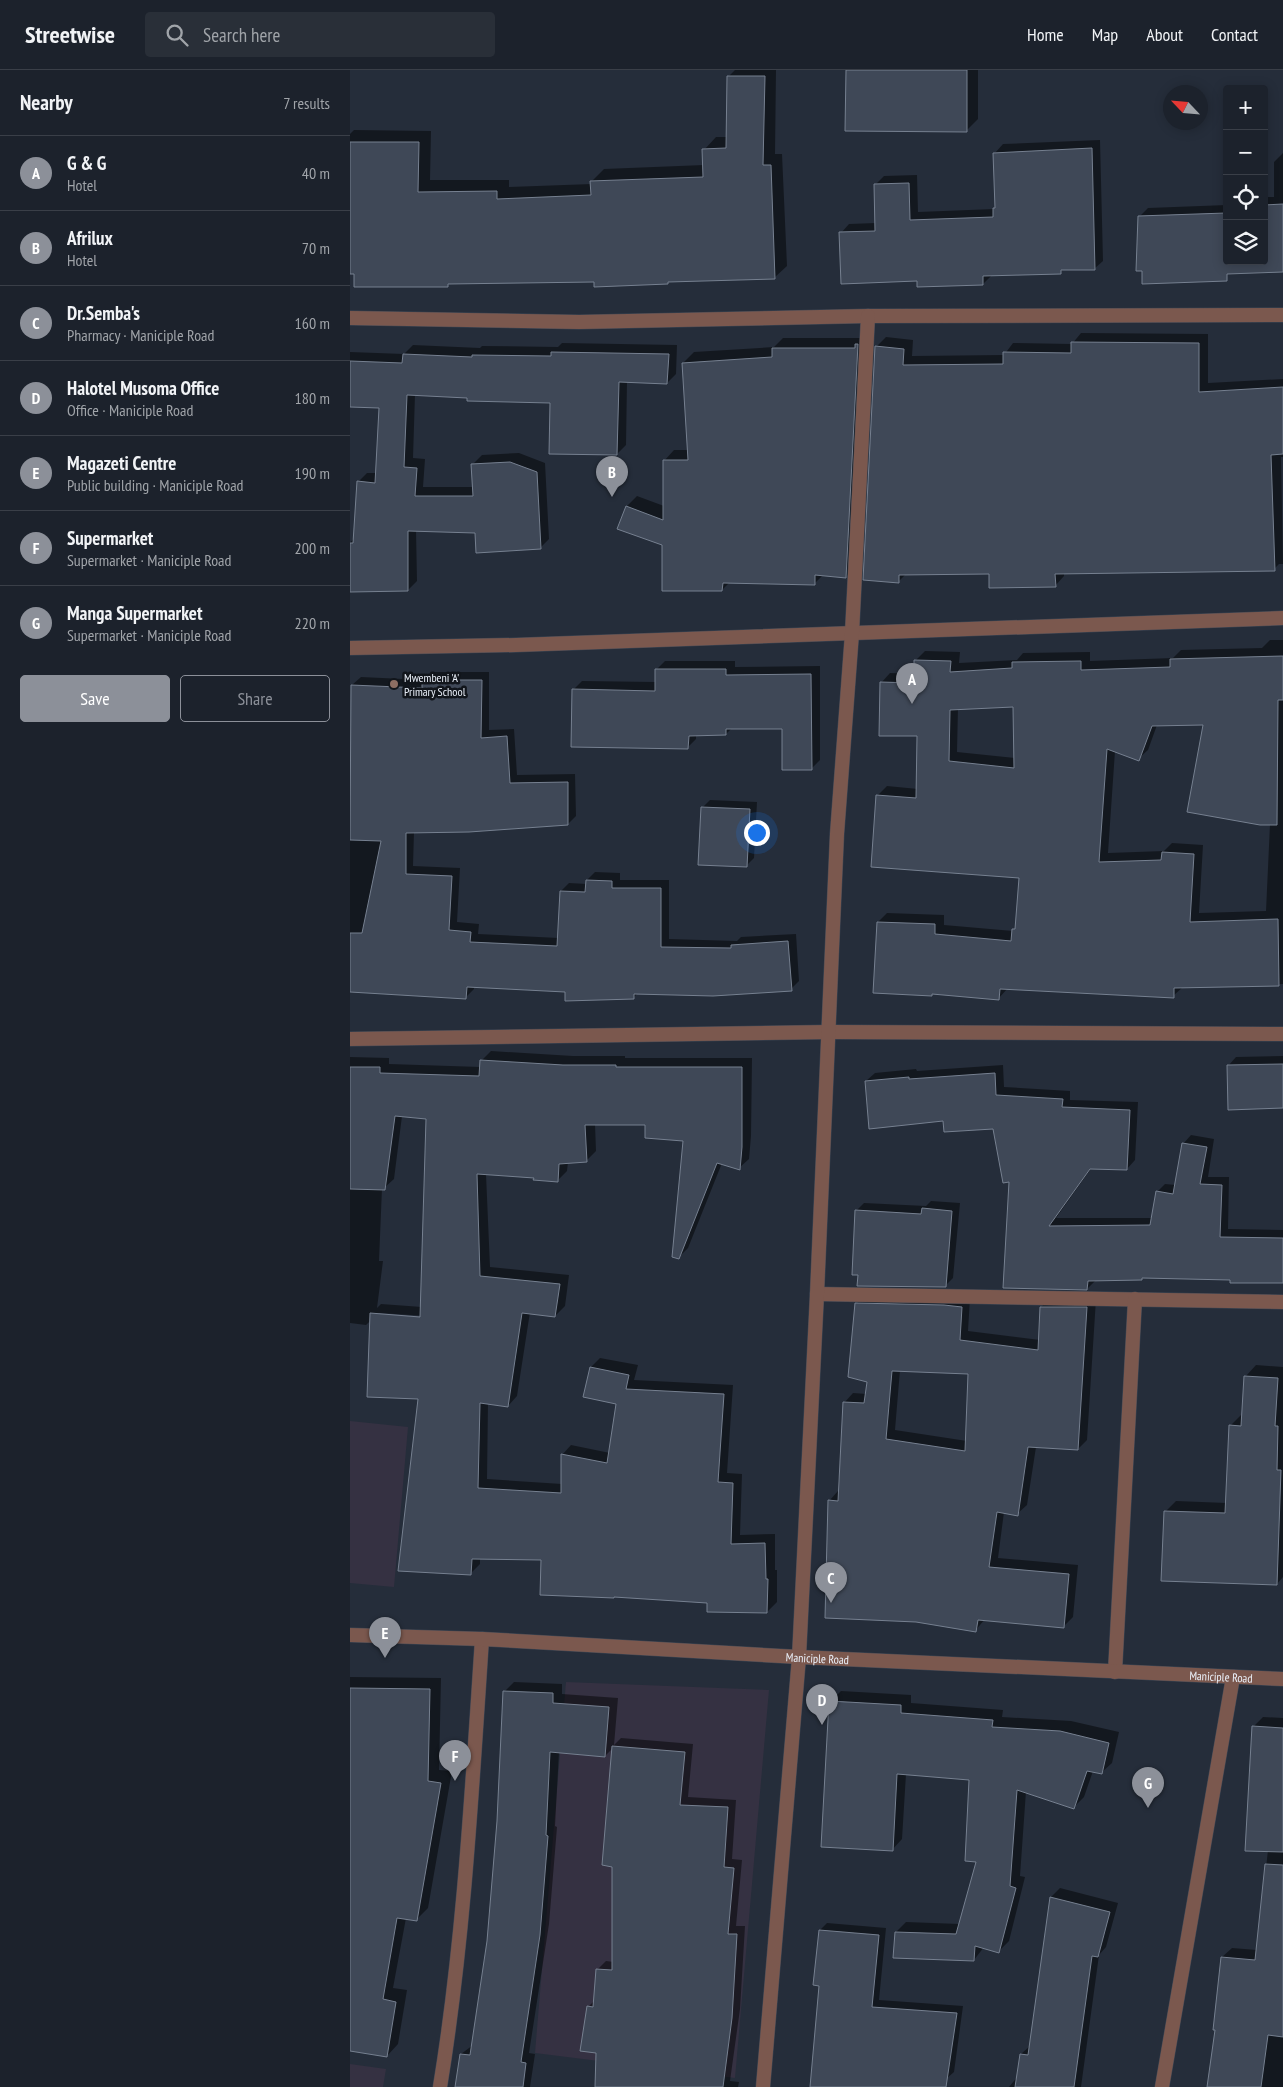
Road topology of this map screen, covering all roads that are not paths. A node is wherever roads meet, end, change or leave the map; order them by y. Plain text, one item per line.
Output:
1 (1283, 315) edge
2 (868, 316) junction
3 (350, 318) edge
4 (1283, 618) edge
5 (852, 633) junction
6 (350, 648) edge
7 (829, 1032) junction
8 (1283, 1034) edge
9 (350, 1039) edge
10 (818, 1294) junction
11 (1135, 1299) junction
12 (1283, 1302) edge
13 (350, 1635) edge
14 (482, 1639) junction
15 (799, 1658) junction
16 (1115, 1672) junction
17 (1233, 1676) junction
18 (1283, 1679) edge
19 (440, 2087) edge
20 (764, 2087) edge
21 (1162, 2087) edge

1 - 2 street
2 - 3 street
2 - 5 street
4 - 5 street
5 - 6 street
5 - 7 street
7 - 8 street
7 - 9 street
7 - 10 street
10 - 11 street
10 - 15 street
11 - 12 street
11 - 16 street
13 - 14 street, Maniciple Road
14 - 15 street, Maniciple Road
14 - 19 street
15 - 16 street, Maniciple Road
15 - 20 street
16 - 17 street, Maniciple Road
17 - 18 street, Maniciple Road
17 - 21 street

